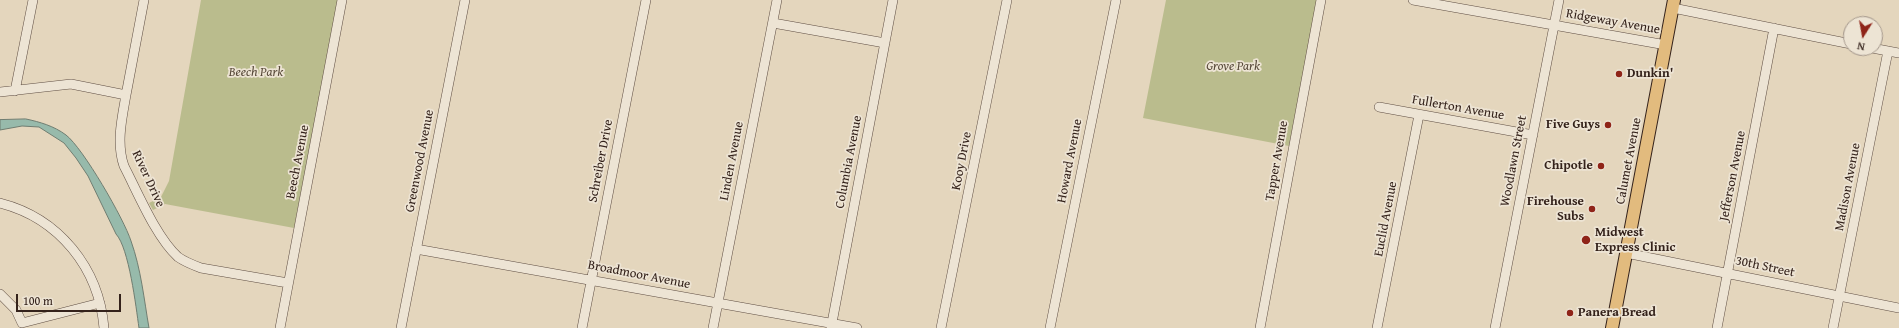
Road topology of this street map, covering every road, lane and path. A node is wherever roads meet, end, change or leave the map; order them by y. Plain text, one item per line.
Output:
1 (33, 0) edge
2 (144, 0) edge
3 (342, 0) edge
4 (465, 0) edge
5 (646, 0) edge
6 (777, 0) edge
7 (893, 0) edge
8 (1007, 0) edge
9 (1116, 0) edge
10 (1321, 0) edge
11 (1413, 0) edge
12 (1559, 0) edge
13 (1674, 4) edge
14 (773, 22) junction
15 (1555, 24) junction
16 (1774, 28) junction
17 (1843, 42) edge
18 (885, 43) junction
19 (1666, 45) junction
20 (1883, 50) edge
21 (1888, 51) junction
22 (1899, 53) edge
23 (15, 91) junction
24 (0, 92) edge
25 (126, 95) junction
26 (1379, 108) dead end
27 (1419, 115) junction
28 (1533, 135) junction
29 (0, 203) edge
30 (416, 249) junction
31 (1626, 253) junction
32 (1727, 272) junction
33 (591, 280) junction
34 (288, 283) junction
35 (0, 294) edge
36 (1840, 295) junction
37 (100, 303) junction
38 (718, 303) junction
39 (1899, 308) edge
40 (22, 326) edge
41 (831, 326) edge
42 (104, 328) edge
43 (280, 328) edge
44 (401, 328) edge
45 (582, 328) edge
46 (713, 328) edge
47 (857, 328) edge
48 (941, 328) edge
49 (1050, 328) edge
50 (1260, 328) edge
51 (1377, 328) edge
52 (1495, 328) edge
53 (1612, 328) edge
54 (1716, 328) edge
55 (1833, 328) edge

1 - 23 street
2 - 25 street, River Drive
3 - 34 street, Beech Avenue
4 - 30 street, Greenwood Avenue
5 - 33 street, Schreiber Drive
6 - 14 street, Linden Avenue
7 - 18 street, Columbia Avenue
8 - 48 street, Kooy Drive
9 - 49 street, Howard Avenue
10 - 50 street, Tapper Avenue
11 - 15 street, Ridgeway Avenue
12 - 15 street, Woodlawn Street
13 - 16 street
13 - 19 main road, Calumet Avenue
14 - 18 street
14 - 38 street, Linden Avenue
15 - 19 street, Ridgeway Avenue
15 - 28 street, Woodlawn Street
16 - 17 street
16 - 32 street, Jefferson Avenue
18 - 41 street, Columbia Avenue
19 - 31 main road, Calumet Avenue
20 - 21 street
21 - 22 street
21 - 36 street, Madison Avenue
23 - 24 street
23 - 25 street
25 - 34 street, River Drive
26 - 27 street, Fullerton Avenue
27 - 28 street, Fullerton Avenue
27 - 51 street, Euclid Avenue
28 - 52 street, Woodlawn Street
29 - 37 street
30 - 33 street, Broadmoor Avenue
30 - 44 street, Greenwood Avenue
31 - 32 street, 30th Street
31 - 53 main road, Calumet Avenue
32 - 36 street, 30th Street
32 - 54 street, Jefferson Avenue
33 - 38 street, Broadmoor Avenue
33 - 45 street, Schreiber Drive
34 - 43 street, Beech Avenue
35 - 40 street
36 - 39 street, 30th Street
36 - 55 street, Madison Avenue
37 - 40 street
37 - 42 street
38 - 41 street, Broadmoor Avenue
38 - 46 street, Linden Avenue
41 - 47 street, Broadmoor Avenue

